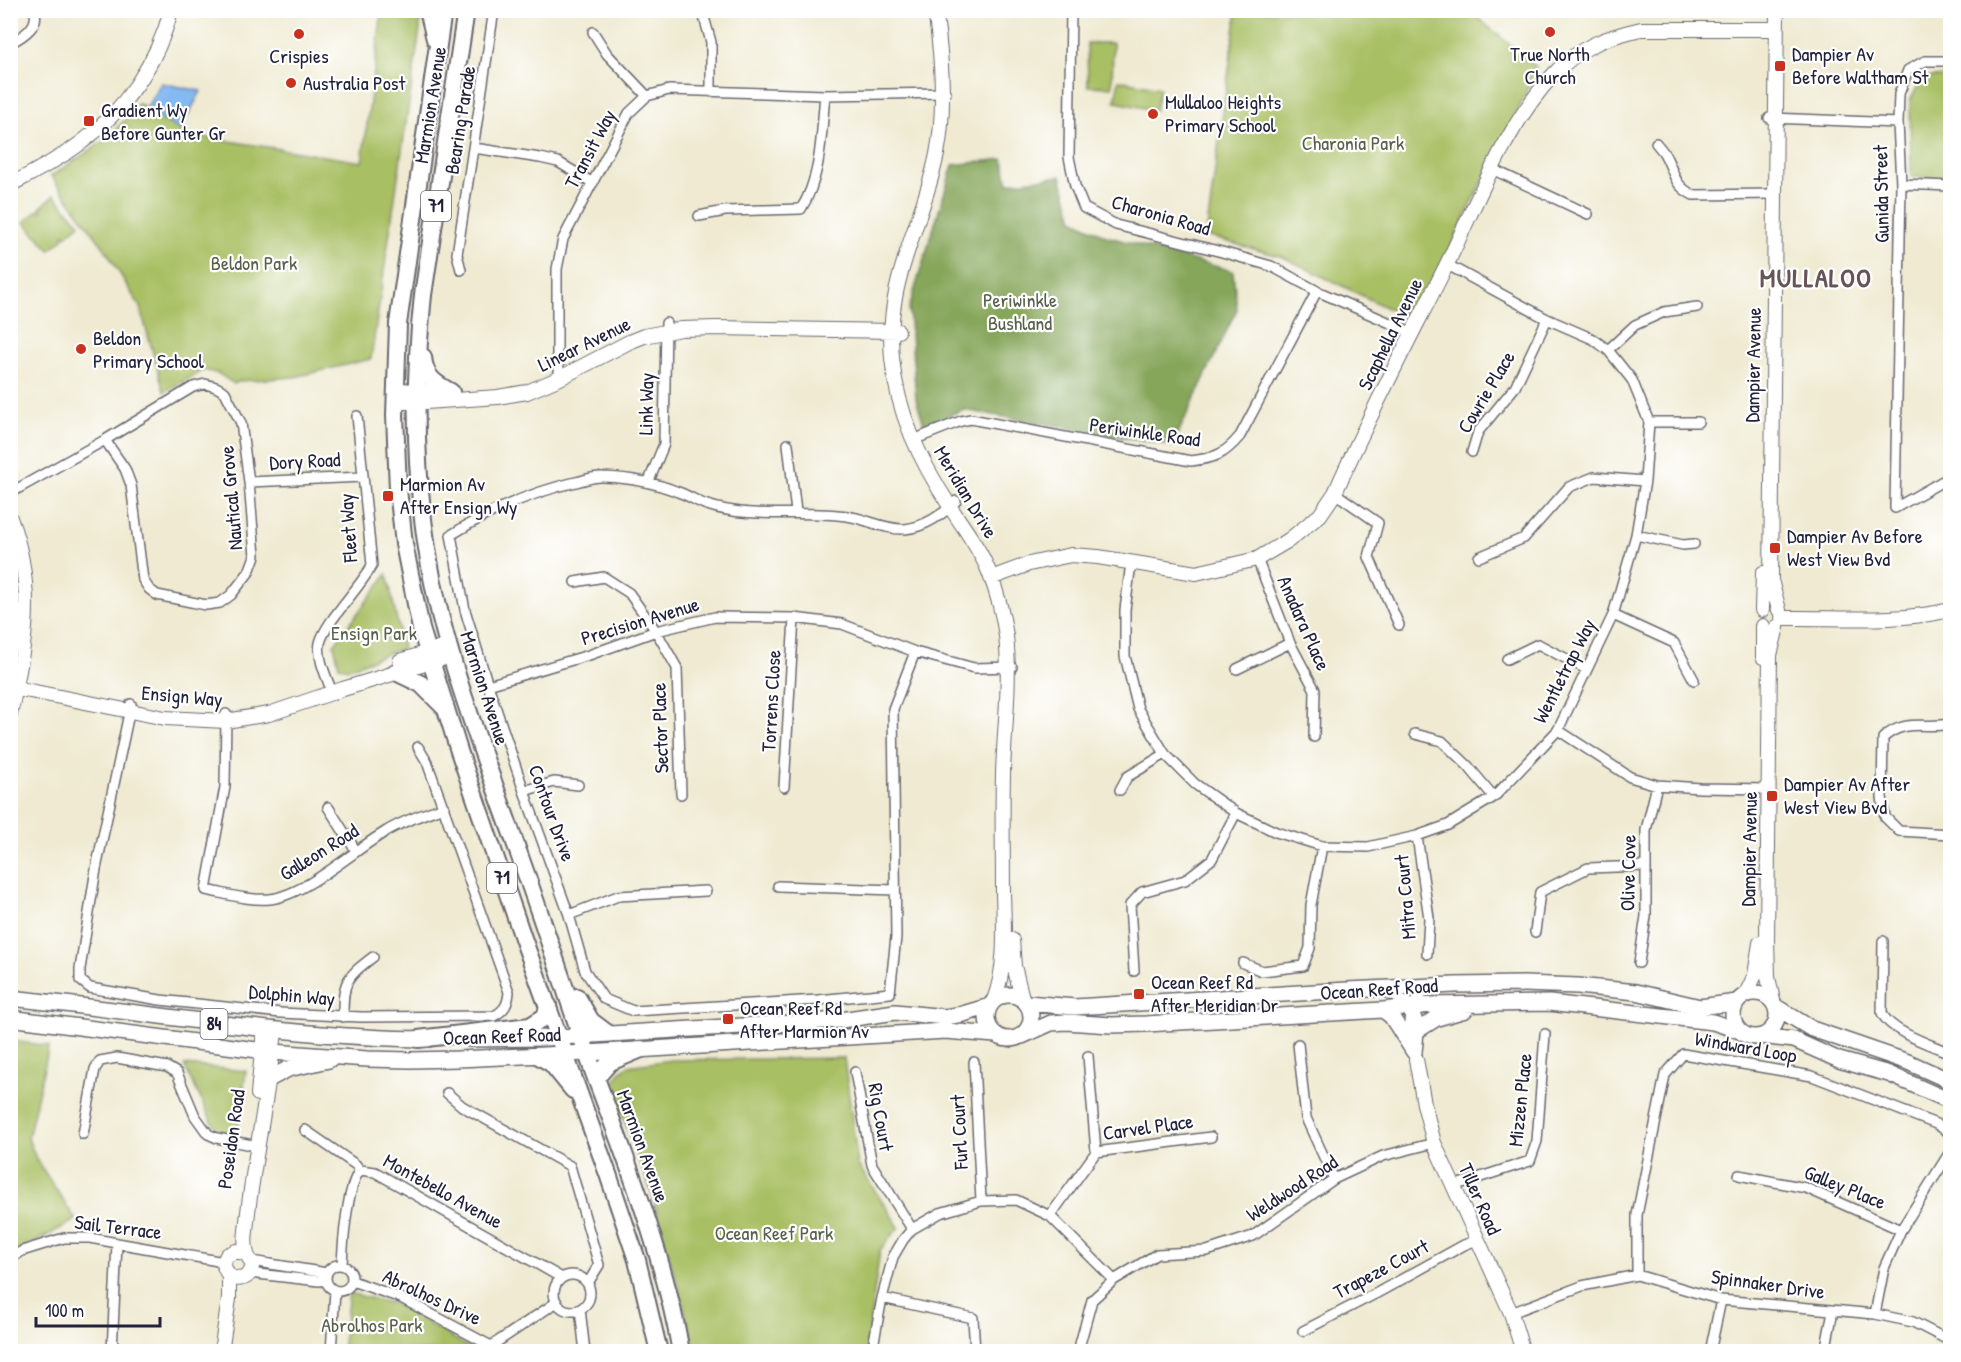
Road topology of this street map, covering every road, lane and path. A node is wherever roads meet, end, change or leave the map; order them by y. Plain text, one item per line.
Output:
1 (34, 10) edge
2 (164, 10) edge
3 (171, 10) edge
4 (428, 10) edge
5 (443, 10) edge
6 (466, 10) edge
7 (494, 10) edge
8 (702, 10) edge
9 (936, 10) edge
10 (944, 10) edge
11 (1071, 10) edge
12 (1770, 10) edge
13 (1777, 10) edge
14 (1773, 29) junction
15 (593, 32) dead end
16 (10, 43) edge
17 (437, 48) junction
18 (1950, 61) edge
19 (711, 92) junction
20 (945, 93) junction
21 (825, 95) junction
22 (647, 96) junction
23 (1773, 119) junction
24 (1898, 123) junction
25 (1656, 143) dead end
26 (474, 148) junction
27 (1492, 169) junction
28 (10, 177) edge
29 (592, 183) junction
30 (1901, 184) junction
31 (10, 185) edge
32 (1950, 186) edge
33 (1771, 194) junction
34 (1588, 214) dead end
35 (699, 216) dead end
36 (1446, 264) junction
37 (461, 270) dead end
38 (1317, 291) junction
39 (423, 295) junction
40 (1696, 307) dead end
41 (1547, 319) junction
42 (666, 327) junction
43 (895, 327) junction
44 (1413, 333) junction
45 (1608, 350) junction
46 (559, 374) junction
47 (451, 392) junction
48 (395, 396) junction
49 (416, 396) junction
50 (357, 416) dead end
51 (1649, 422) junction
52 (1698, 422) dead end
53 (917, 438) junction
54 (105, 440) junction
55 (788, 444) dead end
56 (1472, 453) dead end
57 (363, 477) junction
58 (1950, 477) edge
59 (1645, 481) junction
60 (249, 482) junction
61 (648, 482) junction
62 (10, 493) edge
63 (1335, 493) junction
64 (953, 504) junction
65 (796, 512) junction
66 (10, 518) edge
67 (1636, 535) junction
68 (10, 543) edge
69 (1694, 544) dead end
70 (1479, 557) dead end
71 (1257, 560) junction
72 (1131, 563) junction
73 (995, 577) junction
74 (575, 582) dead end
75 (1950, 610) edge
76 (1613, 615) junction
77 (794, 618) junction
78 (1776, 620) junction
79 (1399, 625) dead end
80 (656, 631) junction
81 (1290, 643) junction
82 (449, 651) junction
83 (915, 652) junction
84 (430, 656) junction
85 (1507, 659) dead end
86 (1011, 667) junction
87 (1237, 669) dead end
88 (1586, 669) junction
89 (396, 672) junction
90 (1694, 680) dead end
91 (13, 681) edge
92 (488, 685) junction
93 (331, 689) junction
94 (131, 708) junction
95 (446, 710) junction
96 (10, 714) edge
97 (226, 718) junction
98 (1950, 724) edge
99 (1558, 730) junction
100 (1415, 734) dead end
101 (1314, 737) dead end
102 (418, 747) dead end
103 (1166, 753) junction
104 (578, 785) dead end
105 (1657, 785) junction
106 (784, 787) dead end
107 (1766, 789) junction
108 (1120, 790) dead end
109 (524, 791) junction
110 (681, 794) dead end
111 (1494, 797) junction
112 (328, 807) dead end
113 (444, 807) junction
114 (1236, 813) junction
115 (1950, 834) edge
116 (1417, 836) junction
117 (1322, 846) junction
118 (356, 851) junction
119 (1645, 866) junction
120 (778, 886) dead end
121 (895, 890) junction
122 (706, 891) dead end
123 (538, 906) junction
124 (569, 915) junction
125 (1535, 932) dead end
126 (1883, 941) dead end
127 (1427, 954) dead end
128 (373, 957) dead end
129 (1243, 963) dead end
130 (1639, 963) dead end
131 (1134, 971) dead end
132 (1430, 987) junction
133 (1376, 989) junction
134 (10, 998) edge
135 (1741, 998) junction
136 (1025, 1001) junction
137 (992, 1003) junction
138 (1488, 1004) junction
139 (1774, 1004) junction
140 (548, 1005) junction
141 (1411, 1008) junction
142 (1383, 1010) junction
143 (344, 1017) junction
144 (10, 1018) edge
145 (1418, 1030) junction
146 (269, 1031) junction
147 (1740, 1031) junction
148 (607, 1034) junction
149 (1545, 1034) dead end
150 (582, 1035) junction
151 (996, 1035) junction
152 (1022, 1036) junction
153 (1761, 1036) junction
154 (559, 1037) junction
155 (418, 1039) junction
156 (1298, 1044) dead end
157 (641, 1049) junction
158 (267, 1051) junction
159 (587, 1053) junction
160 (1950, 1053) edge
161 (565, 1054) junction
162 (1415, 1055) junction
163 (539, 1056) junction
164 (1088, 1056) dead end
165 (341, 1057) junction
166 (974, 1062) dead end
167 (855, 1072) dead end
168 (596, 1078) junction
169 (269, 1079) junction
170 (1950, 1081) edge
171 (447, 1093) dead end
172 (581, 1097) junction
173 (1950, 1101) edge
174 (305, 1130) dead end
175 (1950, 1133) edge
176 (83, 1134) dead end
177 (1211, 1137) dead end
178 (1434, 1143) junction
179 (253, 1145) junction
180 (1096, 1152) junction
181 (1950, 1152) edge
182 (360, 1170) junction
183 (1739, 1174) dead end
184 (1334, 1179) junction
185 (1453, 1186) junction
186 (981, 1201) junction
187 (1050, 1216) junction
188 (912, 1229) junction
189 (1901, 1230) junction
190 (1477, 1240) junction
191 (117, 1242) junction
192 (227, 1257) junction
193 (10, 1259) edge
194 (342, 1265) junction
195 (244, 1269) junction
196 (1637, 1275) junction
197 (327, 1277) junction
198 (562, 1278) junction
199 (1114, 1280) junction
200 (352, 1281) junction
201 (588, 1283) junction
202 (335, 1291) junction
203 (882, 1298) junction
204 (1721, 1300) junction
205 (556, 1302) junction
206 (580, 1310) junction
207 (1833, 1311) junction
208 (1511, 1313) junction
209 (1875, 1314) junction
210 (1303, 1330) dead end
211 (1950, 1341) edge
212 (491, 1348) edge
213 (112, 1352) edge
214 (221, 1352) edge
215 (228, 1352) edge
216 (331, 1352) edge
217 (585, 1352) edge
218 (659, 1352) edge
219 (681, 1352) edge
220 (872, 1352) edge
221 (975, 1352) edge
222 (1081, 1352) edge
223 (1523, 1352) edge
224 (1710, 1352) edge
225 (1825, 1352) edge

1 - 16 street
2 - 28 street
3 - 31 street
4 - 17 highway
5 - 17 highway, Marmion Avenue / 71
6 - 39 highway, Marmion Avenue / 71
7 - 26 street, Bearing Parade
8 - 19 street
9 - 20 street, Meridian Drive
10 - 20 street, Meridian Drive
11 - 38 street, Charonia Road
12 - 14 street, Dampier Avenue
13 - 14 street, Dampier Avenue
14 - 23 street, Dampier Avenue
14 - 27 street, Scaphella Avenue
15 - 22 street
17 - 48 highway, Marmion Avenue / 71
18 - 24 street, Gunida Street
19 - 21 street
19 - 22 street
20 - 21 street
20 - 43 street, Meridian Drive
21 - 35 street
22 - 29 street, Transit Way
23 - 24 street
23 - 33 street, Dampier Avenue
24 - 30 street, Gunida Street
25 - 33 street
26 - 29 street
26 - 37 street, Bearing Parade
27 - 34 street
27 - 36 street, Scaphella Avenue
29 - 46 street, Transit Way
30 - 32 street
30 - 58 street, Gunida Street
33 - 78 street, Dampier Avenue
33 - 78 street, Dampier Avenue
36 - 41 street, Wentletrap Way
36 - 44 street, Scaphella Avenue
38 - 44 street, Charonia Road
38 - 53 street, Periwinkle Road
39 - 47 highway
39 - 49 highway, Marmion Avenue / 71
40 - 45 street
41 - 45 street, Wentletrap Way
41 - 56 street, Cowrie Place
42 - 43 street, Linear Avenue
42 - 46 street, Linear Avenue
42 - 61 street, Link Way
43 - 53 street, Meridian Drive
44 - 63 street, Scaphella Avenue
45 - 51 street, Wentletrap Way
46 - 47 street, Linear Avenue
46 - 49 street, Linear Avenue
47 - 49 street, Linear Avenue
48 - 49 street, Linear Avenue
48 - 84 highway, Marmion Avenue / 71
49 - 82 highway, Marmion Avenue / 71
50 - 57 street, Fleet Way
51 - 52 street
51 - 59 street, Wentletrap Way
53 - 64 street, Meridian Drive
54 - 60 street, Nautical Grove
54 - 60 street, Nautical Grove
54 - 62 street, Nautical Grove
55 - 65 street
57 - 60 street, Dory Road
57 - 93 street, Fleet Way
59 - 67 street, Wentletrap Way
59 - 70 street
61 - 65 street, Contour Drive
61 - 92 street, Contour Drive
63 - 71 street, Scaphella Avenue
63 - 79 street
64 - 65 street, Contour Drive
64 - 73 street, Meridian Drive
66 - 91 street
67 - 69 street
67 - 76 street, Wentletrap Way
68 - 91 street
71 - 72 street, Scaphella Avenue
71 - 81 street, Anadara Place
72 - 73 street, Scaphella Avenue
72 - 103 street, Wentletrap Way
73 - 86 street, Meridian Drive
74 - 80 street, Sector Place
75 - 78 street
76 - 88 street, Wentletrap Way
76 - 90 street
77 - 80 street, Precision Avenue
77 - 83 street, Precision Avenue
77 - 106 street, Torrens Close
78 - 107 street, Dampier Avenue
80 - 92 street, Precision Avenue
80 - 110 street, Sector Place
81 - 87 street
81 - 101 street, Anadara Place
82 - 84 street, Ensign Way
82 - 123 highway, Marmion Avenue / 71
83 - 86 street, Precision Avenue
83 - 121 street, Contour Drive
84 - 89 street, Ensign Way
84 - 93 street, Ensign Way
84 - 95 highway, Marmion Avenue / 71
85 - 88 street
86 - 136 street, Meridian Drive
86 - 137 street, Meridian Drive
88 - 99 street, Wentletrap Way
89 - 93 street, Ensign Way
89 - 95 highway
91 - 94 street, Ensign Way
91 - 96 street
92 - 109 street, Contour Drive
93 - 97 street, Ensign Way
94 - 97 street, Ensign Way
94 - 143 street, Dolphin Way
95 - 140 highway, Marmion Avenue / 71
97 - 118 street, Galleon Road
98 - 115 street
99 - 105 street
99 - 111 street, Wentletrap Way
100 - 111 street
102 - 113 street, Dolphin Way
103 - 108 street
103 - 114 street, Wentletrap Way
104 - 109 street
105 - 107 street
105 - 119 street, Olive Cove
107 - 135 street, Dampier Avenue
107 - 139 street, Dampier Avenue
109 - 124 street, Contour Drive
111 - 116 street, Wentletrap Way
112 - 118 street
113 - 118 street, Galleon Road
113 - 143 street, Dolphin Way
114 - 117 street, Wentletrap Way
114 - 131 street
116 - 117 street, Wentletrap Way
116 - 127 street, Mitra Court
117 - 129 street
119 - 125 street
119 - 130 street, Olive Cove
120 - 121 street
121 - 124 street, Contour Drive
122 - 124 street
123 - 148 highway
123 - 150 highway, Marmion Avenue / 71
126 - 160 street
128 - 143 street
132 - 133 main road, Ocean Reef Road
132 - 135 main road, Ocean Reef Road
132 - 141 street
133 - 136 main road, Ocean Reef Road
133 - 141 street
134 - 146 main road, Ocean Reef Road / 84
135 - 139 main road
135 - 147 main road
136 - 137 main road
136 - 152 main road
137 - 148 main road, Ocean Reef Road
137 - 151 main road
138 - 141 main road, Ocean Reef Road
138 - 145 main road
138 - 147 main road, Ocean Reef Road
139 - 153 main road
139 - 170 main road
140 - 154 highway, Marmion Avenue / 71
140 - 155 highway
141 - 142 main road, Ocean Reef Road
141 - 145 street, Tiller Road
141 - 162 street, Tiller Road
142 - 152 main road, Ocean Reef Road
142 - 162 main road
144 - 158 main road, Ocean Reef Road / 84
145 - 162 street, Tiller Road
146 - 155 main road, Ocean Reef Road / 84
146 - 158 street, Poseidon Road
147 - 153 main road
148 - 150 main road, Ocean Reef Road
149 - 185 street, Mizzen Place
150 - 154 main road, Ocean Reef Road
150 - 159 highway, Marmion Avenue / 71
151 - 152 main road
151 - 157 main road, Ocean Reef Road
153 - 173 main road
154 - 155 main road, Ocean Reef Road / 84
154 - 161 highway, Marmion Avenue / 71
156 - 184 street
157 - 159 main road, Ocean Reef Road
157 - 168 highway
158 - 165 main road, Ocean Reef Road / 84
158 - 169 street, Poseidon Road
158 - 179 street, Poseidon Road
159 - 161 main road, Ocean Reef Road
159 - 168 highway, Marmion Avenue / 71
161 - 163 main road, Ocean Reef Road / 84
161 - 172 highway, Marmion Avenue / 71
162 - 178 street, Tiller Road
163 - 165 main road, Ocean Reef Road / 84
163 - 172 highway
164 - 180 street
165 - 169 main road
166 - 186 street, Furl Court
167 - 188 street, Rig Court
168 - 219 highway, Marmion Avenue / 71
169 - 179 street, Poseidon Road
171 - 201 street
172 - 218 highway, Marmion Avenue / 71
174 - 182 street
175 - 196 street, Windward Loop
176 - 179 street
177 - 180 street, Carvel Place
178 - 184 street, Weldwood Road
178 - 185 street, Tiller Road
179 - 192 street, Poseidon Road
179 - 195 street, Poseidon Road
180 - 187 street, Carvel Place
181 - 189 street
182 - 194 street, Montebello Avenue
182 - 198 street, Montebello Avenue
183 - 189 street, Galley Place
184 - 199 street, Weldwood Road
185 - 190 street, Tiller Road
186 - 187 street
186 - 188 street
187 - 199 street
188 - 203 street
189 - 209 street
190 - 208 street, Tiller Road
190 - 210 street, Trapeze Court
191 - 192 street, Sail Terrace
191 - 193 street, Sail Terrace
191 - 213 street
192 - 195 street
192 - 195 street
194 - 197 street
194 - 200 street
195 - 197 street
195 - 214 street, Poseidon Road
195 - 215 street, Poseidon Road
196 - 204 street, Spinnaker Drive
196 - 208 street, Spinnaker Drive
197 - 202 street
198 - 201 street
198 - 205 street
199 - 222 street, Weldwood Road
200 - 202 street
200 - 212 street, Abrolhos Drive
201 - 206 street
202 - 216 street
203 - 220 street
203 - 221 street
204 - 207 street, Spinnaker Drive
204 - 224 street
205 - 206 street
205 - 212 street
206 - 217 street
207 - 209 street, Spinnaker Drive
207 - 225 street
208 - 223 street, Tiller Road
209 - 211 street, Spinnaker Drive

